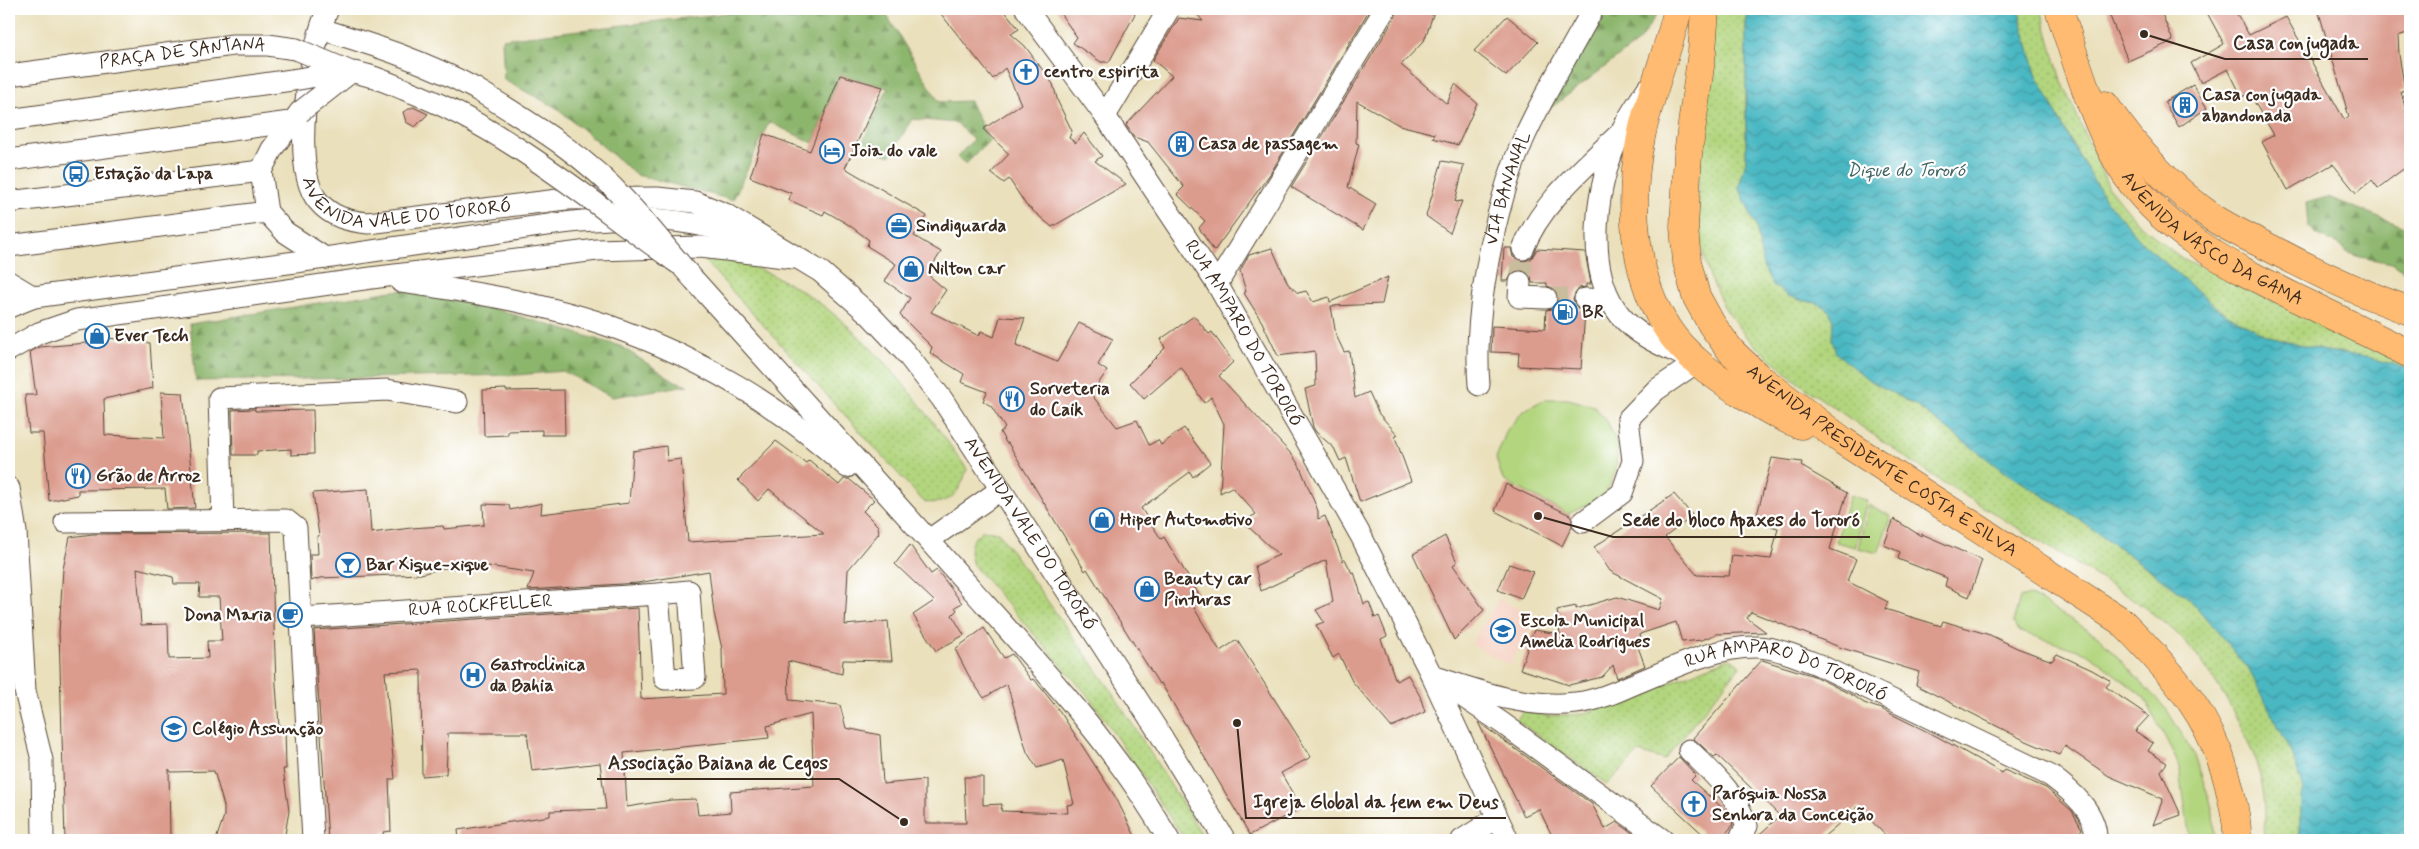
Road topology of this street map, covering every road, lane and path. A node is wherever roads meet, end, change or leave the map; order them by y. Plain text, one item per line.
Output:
1 (328, 9) edge
2 (1026, 9) edge
3 (1169, 9) edge
4 (1385, 9) edge
5 (1593, 9) edge
6 (1678, 9) edge
7 (1705, 9) edge
8 (2059, 9) edge
9 (321, 30) junction
10 (2077, 61) junction
11 (1663, 64) junction
12 (351, 72) junction
13 (9, 75) edge
14 (1105, 116) junction
15 (295, 117) junction
16 (9, 120) edge
17 (1620, 133) junction
18 (9, 160) edge
19 (261, 171) junction
20 (9, 202) edge
21 (267, 212) junction
22 (9, 246) edge
23 (1523, 249) tunnel mouth
24 (325, 258) junction
25 (799, 259) junction
26 (679, 264) junction
27 (371, 278) junction
28 (9, 282) edge
29 (1520, 282) tunnel mouth
30 (1217, 284) junction
31 (34, 297) junction
32 (1546, 298) tunnel mouth
33 (1585, 299) tunnel mouth
34 (1609, 300) junction
35 (9, 307) edge
36 (2410, 311) edge
37 (9, 350) edge
38 (2410, 354) edge
39 (1698, 362) junction
40 (1479, 385) dead end
41 (457, 402) dead end
42 (1843, 441) junction
43 (9, 488) edge
44 (1000, 490) junction
45 (223, 519) junction
46 (65, 522) dead end
47 (1583, 522) dead end
48 (929, 540) junction
49 (658, 594) dead end
50 (302, 618) junction
51 (1432, 676) junction
52 (1689, 750) dead end
53 (1497, 818) junction
54 (43, 840) edge
55 (314, 840) edge
56 (1169, 840) edge
57 (1225, 840) edge
58 (1462, 840) edge
59 (1508, 840) edge
60 (1663, 840) edge
61 (1739, 840) edge
62 (2096, 840) edge
63 (2237, 840) edge

1 - 9 street
2 - 14 street, RUA AMPARO DO TORORÓ
3 - 14 street
4 - 30 street
5 - 40 street, VIA BANANAL
6 - 11 main road
7 - 42 main road, AVENIDA PRESIDENTE COSTA E SILVA
8 - 10 main road, AVENIDA VASCO DA GAMA
9 - 25 street, AVENIDA VALE DO TORORÓ
9 - 26 street, AVENIDA VALE DO TORORÓ, bridge
10 - 36 main road, AVENIDA VASCO DA GAMA
10 - 38 main road, AVENIDA VASCO DA GAMA
11 - 17 street
11 - 39 main road
12 - 13 street, PRAÇA DE SANTANA, bridge
12 - 15 street, bridge
12 - 16 street, bridge
12 - 26 street, PRAÇA DE SANTANA, bridge
14 - 30 street, RUA AMPARO DO TORORÓ
15 - 18 street
15 - 19 street
17 - 23 street
17 - 34 street
19 - 20 street
19 - 21 street
21 - 22 street
21 - 24 street
24 - 25 street
24 - 31 street
25 - 27 street, AVENIDA VALE DO TORORÓ
25 - 44 street, AVENIDA VALE DO TORORÓ
26 - 48 street, AVENIDA VALE DO TORORÓ, bridge
27 - 37 street, AVENIDA VALE DO TORORÓ
27 - 48 street, AVENIDA VALE DO TORORÓ
28 - 31 street
29 - 32 street
30 - 51 street, RUA AMPARO DO TORORÓ
31 - 35 street
33 - 34 street
34 - 39 street
39 - 42 main road
39 - 47 street
41 - 45 street
42 - 63 main road, AVENIDA PRESIDENTE COSTA E SILVA
43 - 54 street
44 - 48 street
44 - 57 street, AVENIDA VALE DO TORORÓ
45 - 46 street
45 - 50 street
48 - 56 street, AVENIDA VALE DO TORORÓ
49 - 50 street, RUA ROCKFELLER
50 - 55 street
51 - 53 street, RUA AMPARO DO TORORÓ
51 - 60 street
51 - 62 street, RUA AMPARO DO TORORÓ
52 - 61 street
53 - 58 street
53 - 59 street, RUA AMPARO DO TORORÓ

